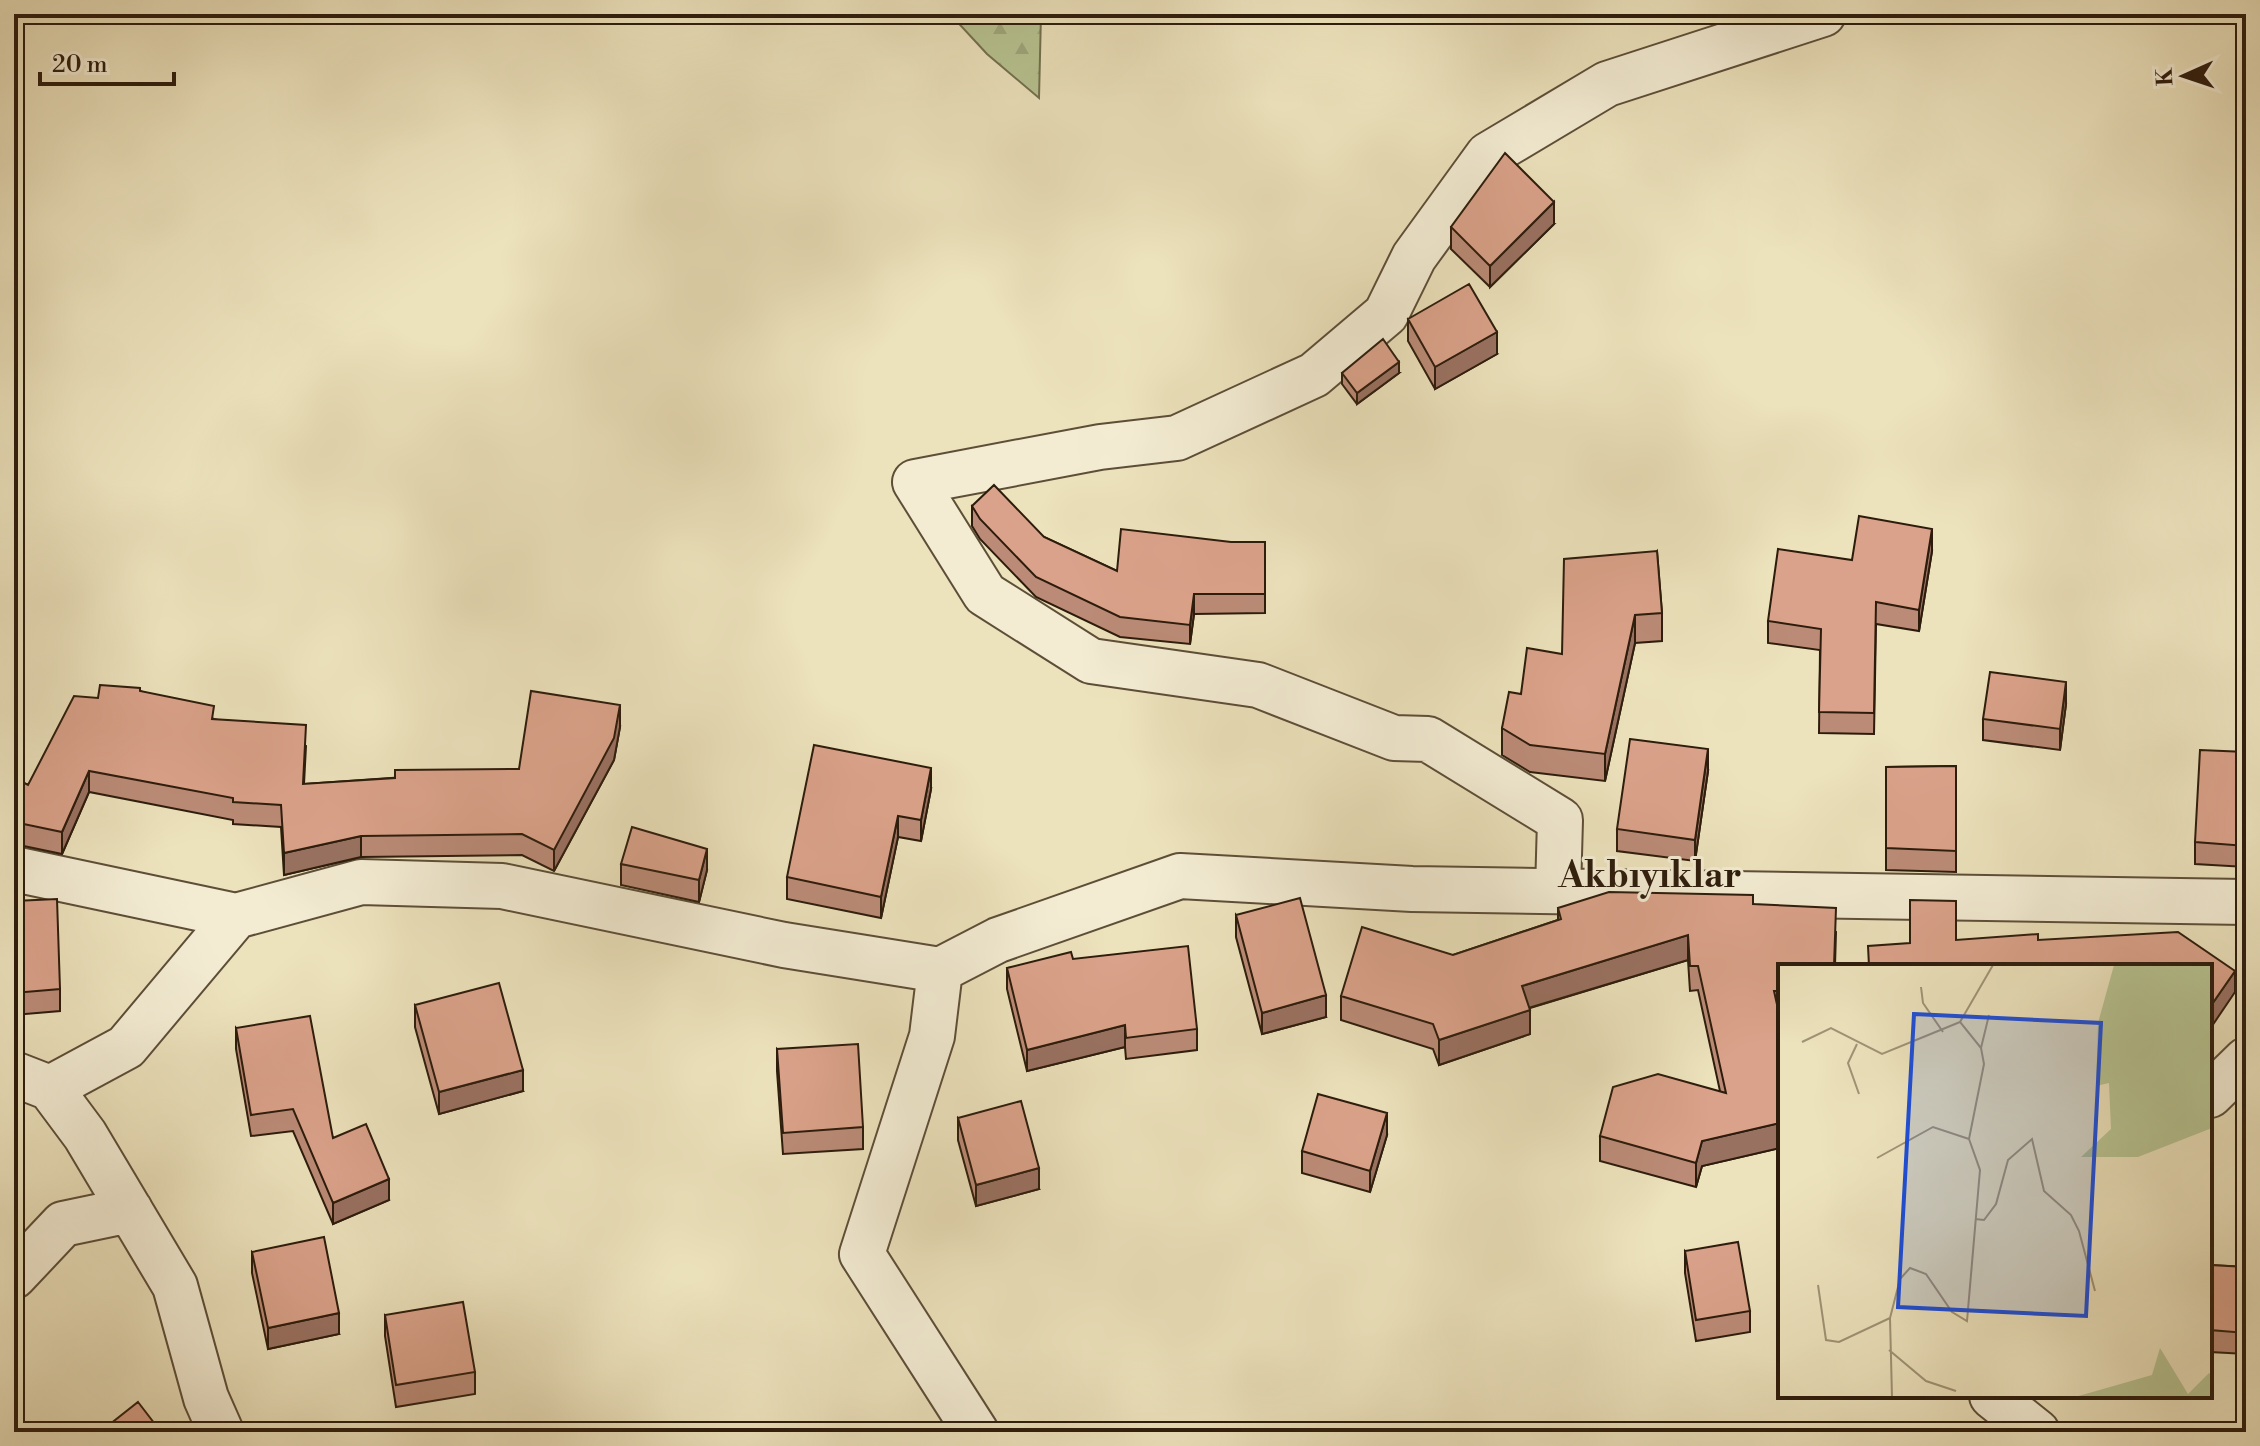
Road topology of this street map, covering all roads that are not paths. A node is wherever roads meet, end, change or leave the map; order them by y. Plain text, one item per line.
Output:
1 (1823, 14) edge
2 (14, 869) edge
3 (1558, 891) junction
4 (2246, 902) edge
5 (236, 916) junction
6 (940, 970) junction
7 (2246, 1060) edge
8 (32, 1081) edge
9 (2212, 1093) edge
10 (130, 1210) junction
11 (14, 1276) edge
12 (1994, 1398) edge
13 (221, 1432) edge
14 (976, 1432) edge
15 (2037, 1432) edge

1 - 3 street
2 - 5 street
3 - 4 street
3 - 6 street
5 - 6 street
5 - 8 street
6 - 14 street
7 - 9 street
8 - 10 street
10 - 11 street
10 - 13 street
12 - 15 street

